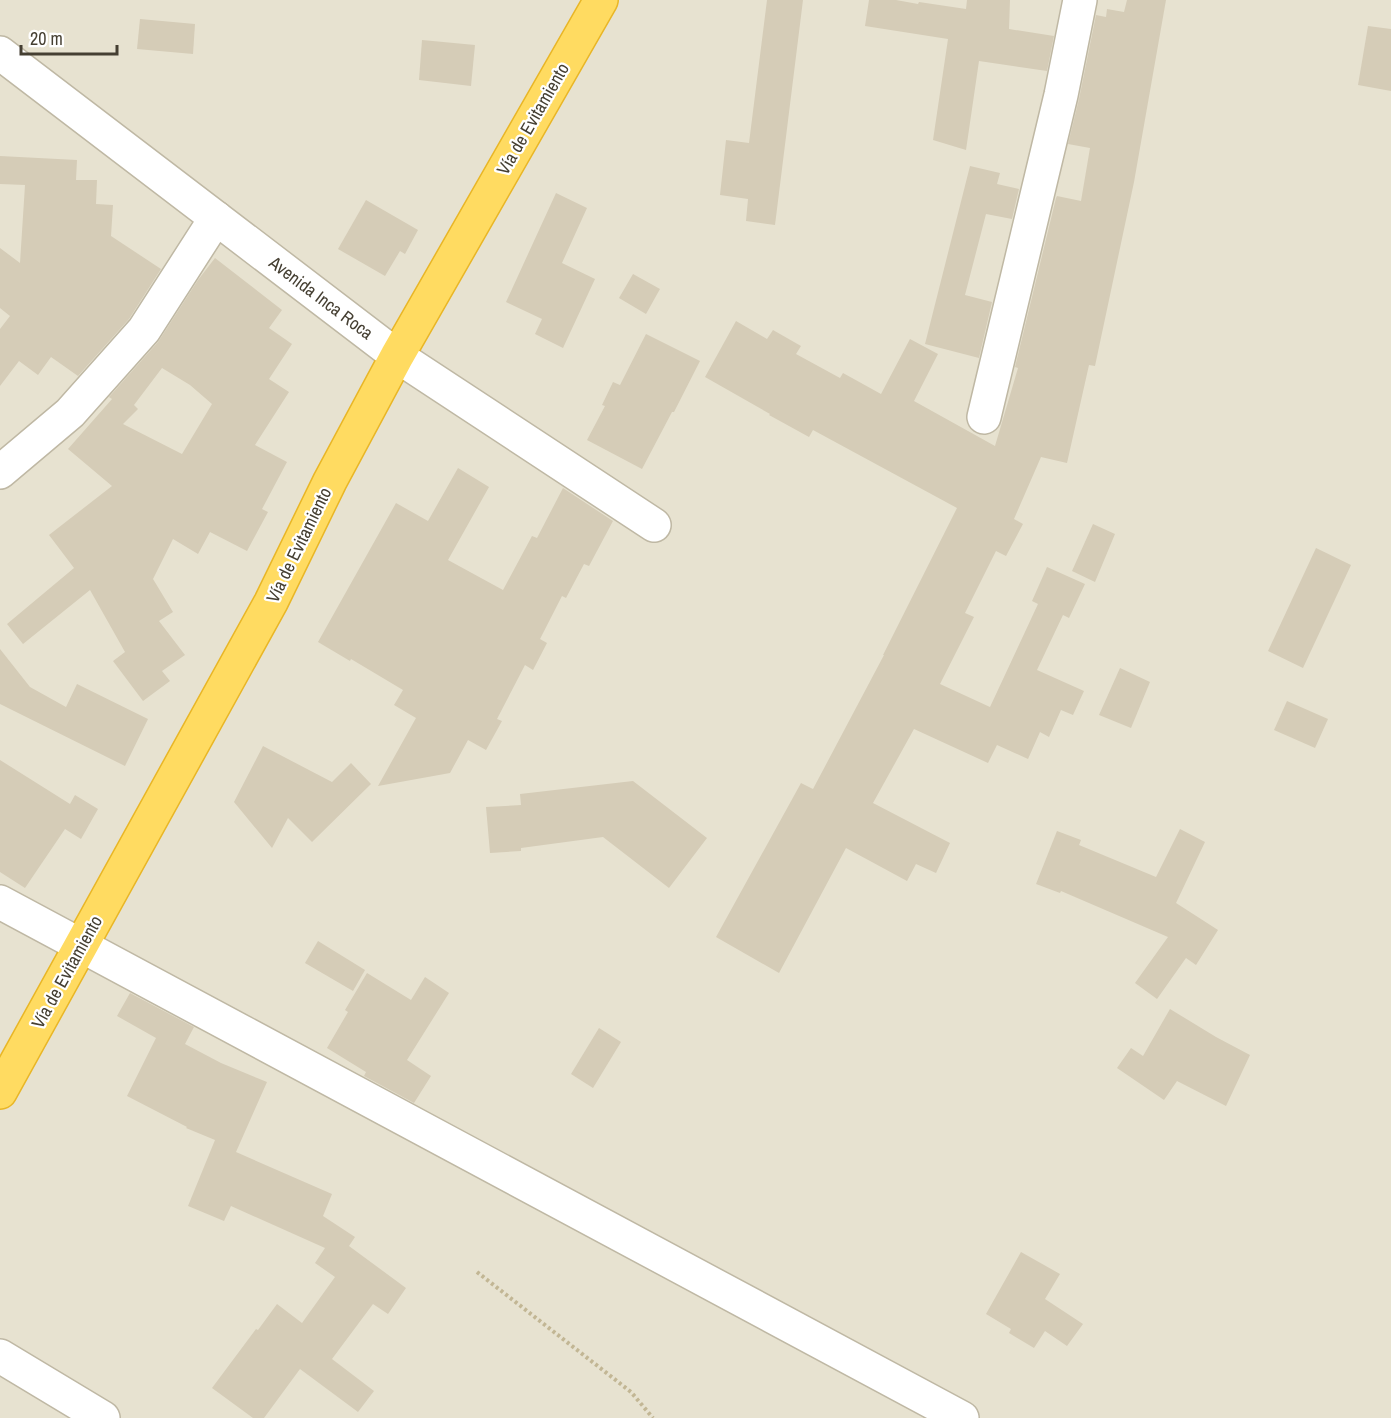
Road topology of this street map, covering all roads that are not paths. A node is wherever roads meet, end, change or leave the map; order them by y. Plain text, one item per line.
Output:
1 (601, 0) edge
2 (1080, 0) edge
3 (0, 53) edge
4 (216, 218) junction
5 (397, 356) junction
6 (984, 417) dead end
7 (0, 472) edge
8 (654, 525) dead end
9 (0, 902) edge
10 (81, 946) junction
11 (0, 1092) edge
12 (0, 1356) edge
13 (103, 1418) edge
14 (962, 1418) edge

1 - 5 highway, Vía de Evitamiento
2 - 6 street
3 - 4 street, Avenida Inca Roca
4 - 5 street, Avenida Inca Roca
4 - 7 street
5 - 8 street, Avenida Inca Roca
5 - 10 highway, Vía de Evitamiento
9 - 10 street
10 - 11 highway, Vía de Evitamiento
10 - 14 street
12 - 13 street

